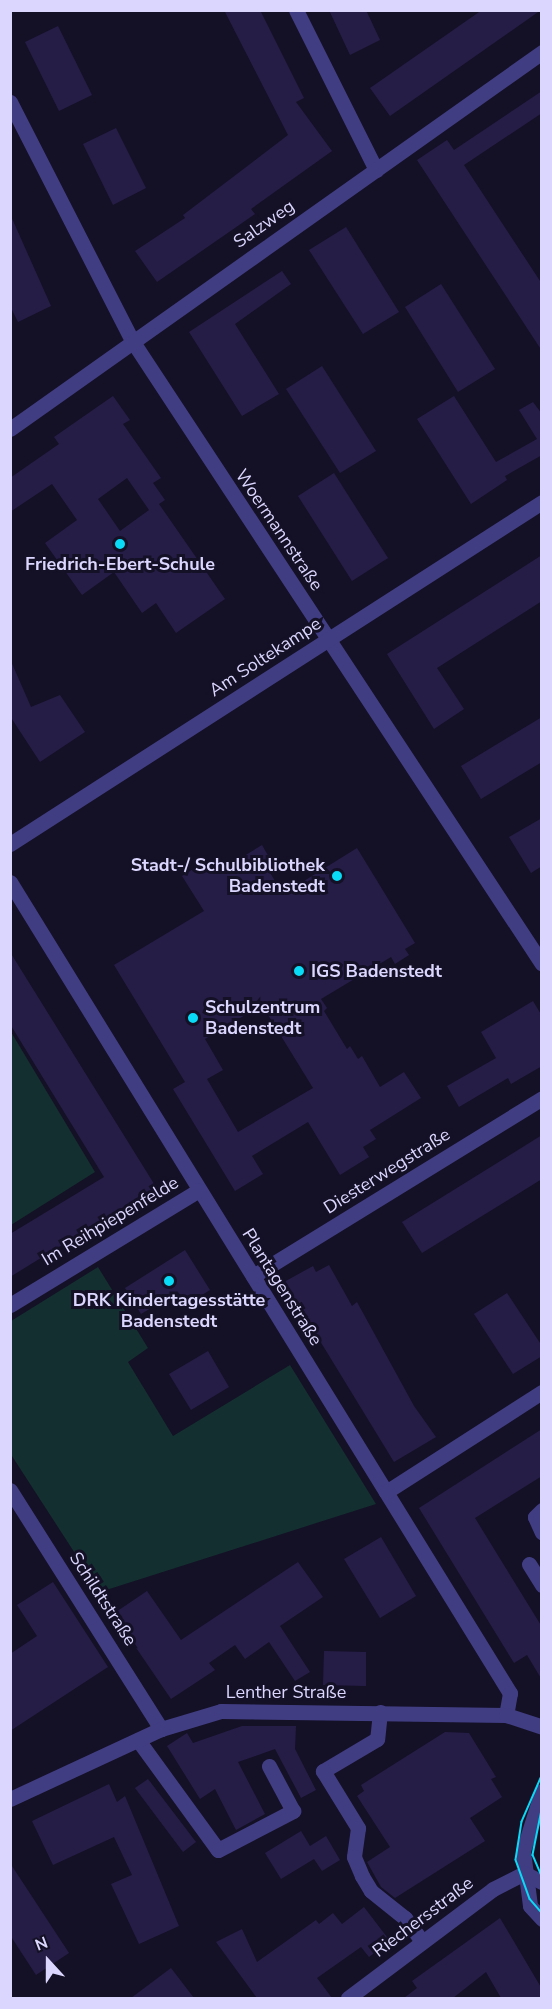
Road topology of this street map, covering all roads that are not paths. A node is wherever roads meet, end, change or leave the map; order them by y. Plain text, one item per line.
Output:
1 (296, 10) edge
2 (542, 52) edge
3 (10, 102) edge
4 (376, 170) junction
5 (133, 342) junction
6 (10, 429) edge
7 (542, 502) edge
8 (329, 639) junction
9 (10, 844) edge
10 (10, 882) edge
11 (542, 964) edge
12 (542, 1098) edge
13 (199, 1190) junction
14 (253, 1276) junction
15 (10, 1305) edge
16 (542, 1392) edge
17 (10, 1490) edge
18 (386, 1492) junction
19 (542, 1510) edge
20 (542, 1533) edge
21 (529, 1564) dead end
22 (542, 1585) edge
23 (380, 1712) junction
24 (506, 1714) junction
25 (542, 1727) edge
26 (161, 1729) junction
27 (138, 1740) junction
28 (269, 1766) dead end
29 (542, 1791) edge
30 (10, 1799) edge
31 (524, 1873) junction
32 (542, 1881) edge
33 (542, 1919) edge
34 (422, 1941) junction
35 (348, 1998) edge

1 - 4 street
2 - 4 street, Salzweg
3 - 5 street, Woermannstraße
4 - 5 street, Salzweg
5 - 6 street, Salzweg
5 - 8 street, Woermannstraße
7 - 8 street, Am Soltekampe
8 - 9 street, Am Soltekampe
8 - 11 street, Woermannstraße
10 - 13 street, Plantagenstraße
12 - 14 street, Diesterwegstraße
13 - 14 street, Plantagenstraße
13 - 15 street, Im Reihpiepenfelde
14 - 18 street, Plantagenstraße
16 - 18 street
17 - 26 street, Schildtstraße
18 - 24 street, Plantagenstraße
19 - 20 street
21 - 22 street
23 - 24 street, Lenther Straße
23 - 26 street, Lenther Straße
23 - 34 street
24 - 25 street, Lenther Straße
26 - 27 street, Lenther Straße
27 - 28 street
27 - 30 street, Lenther Straße
29 - 31 street
31 - 32 street
31 - 33 street
31 - 34 street, Riechersstraße
34 - 35 street, Riechersstraße

